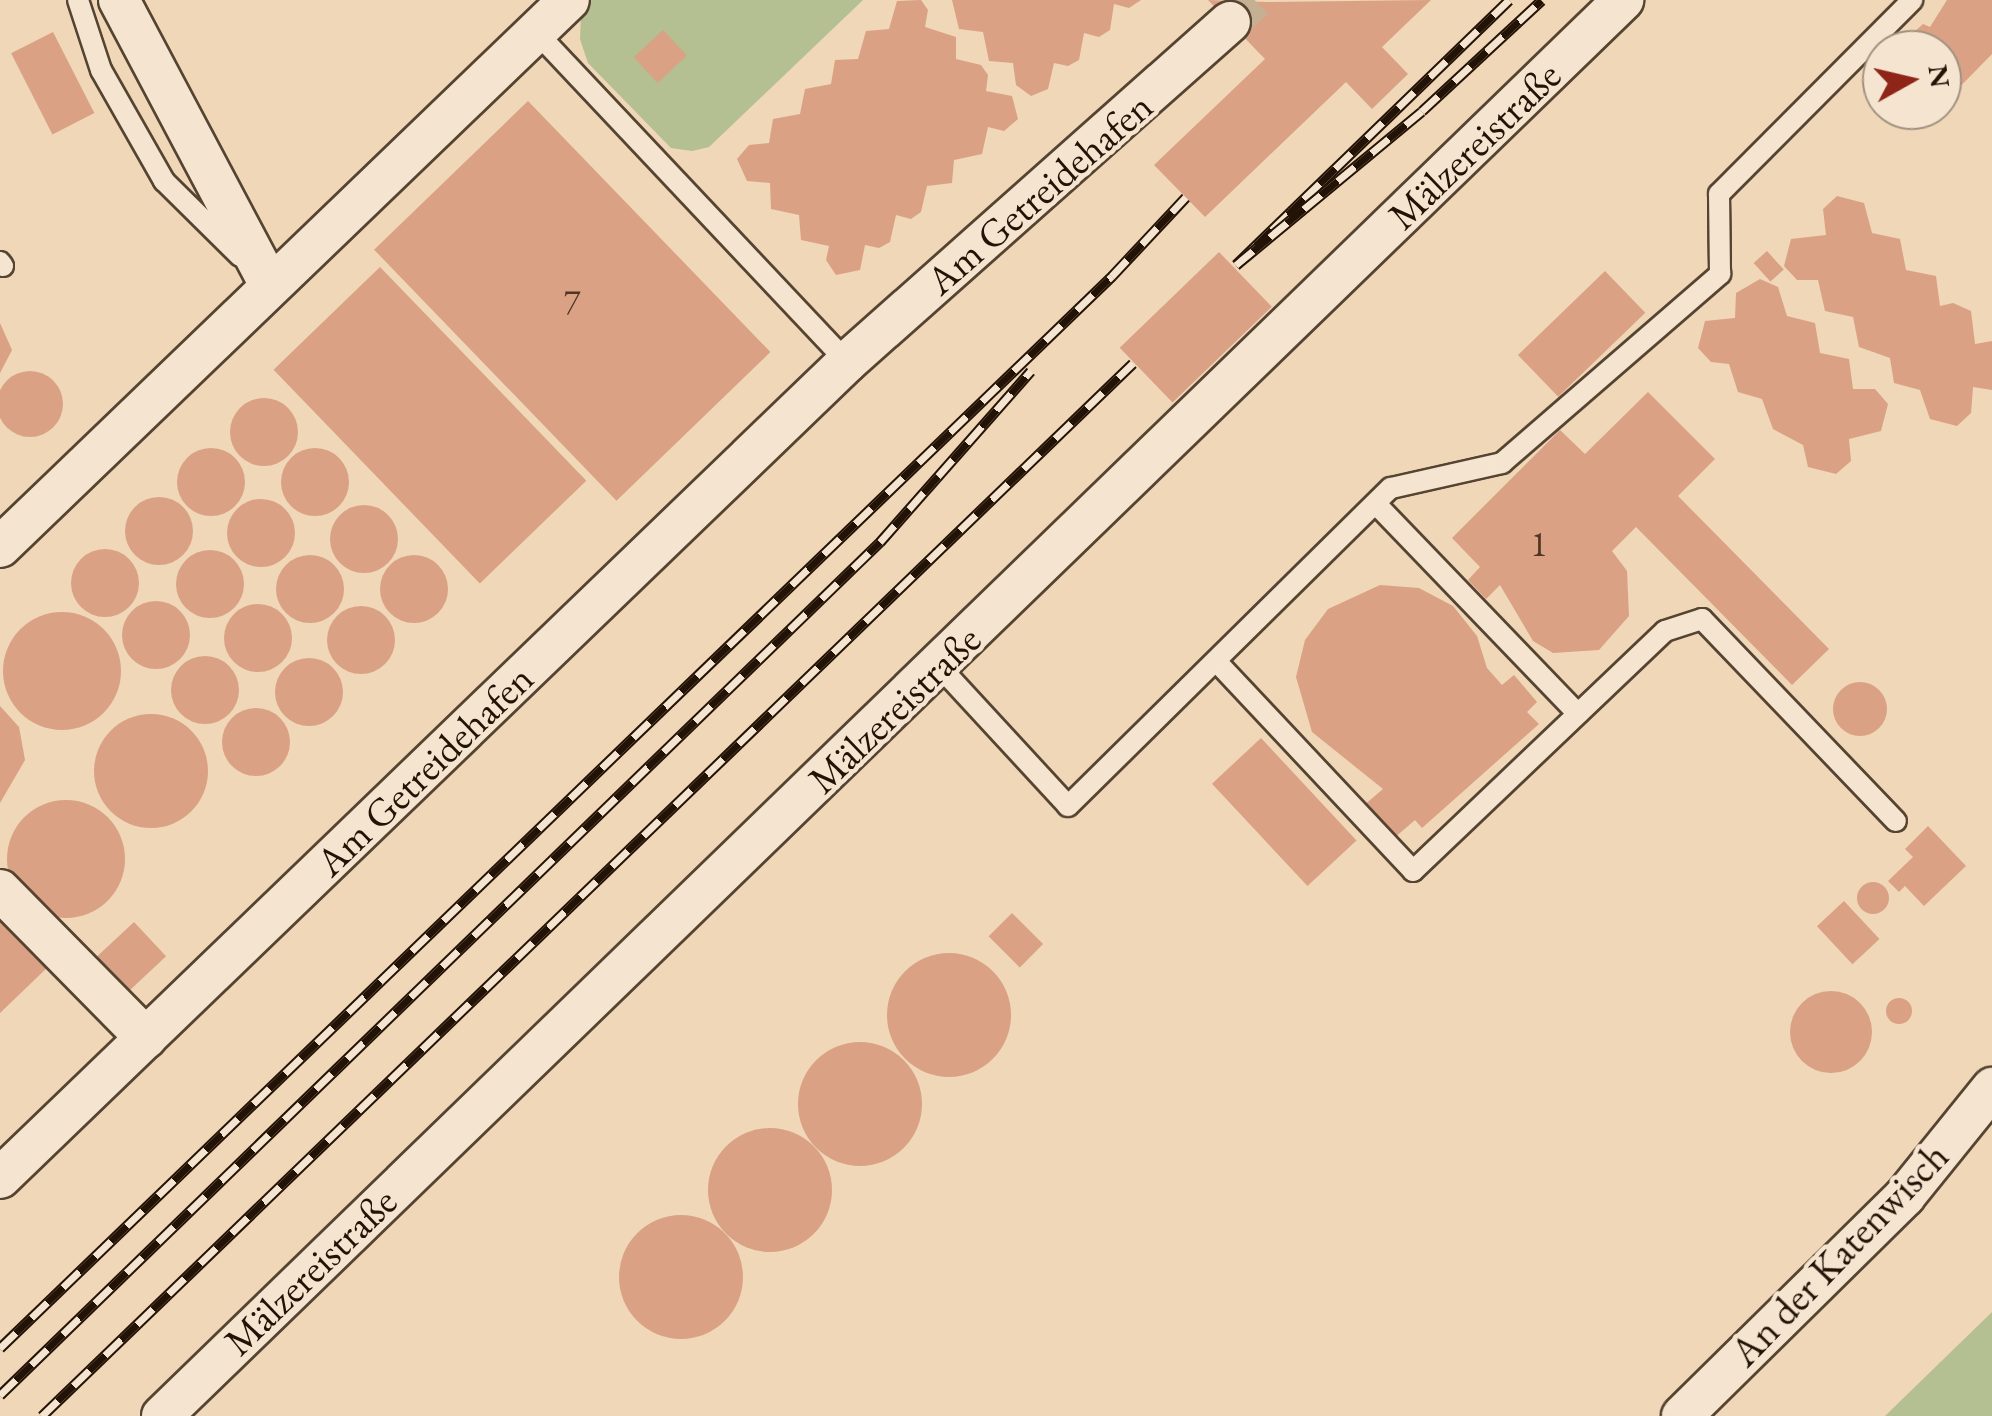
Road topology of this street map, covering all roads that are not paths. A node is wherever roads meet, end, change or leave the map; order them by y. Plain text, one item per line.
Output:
1 (78, 0) edge
2 (119, 0) edge
3 (569, 0) edge
4 (1623, 0) edge
5 (1912, 0) edge
6 (1230, 22) tunnel mouth
7 (536, 32) junction
8 (270, 285) junction
9 (847, 362) junction
10 (1376, 504) junction
11 (0, 547) edge
12 (1216, 661) junction
13 (939, 666) junction
14 (1578, 714) junction
15 (1896, 822) dead end
16 (0, 890) edge
17 (146, 1038) junction
18 (1992, 1088) edge
19 (0, 1178) edge
20 (162, 1416) edge
21 (1682, 1416) edge

1 - 8 lane
2 - 8 street
3 - 7 street
4 - 13 street, Mälzereistraße
5 - 10 lane
6 - 9 street, Am Getreidehafen
7 - 8 street
7 - 9 lane
8 - 11 street
9 - 17 street, Am Getreidehafen
10 - 12 lane
10 - 14 lane
12 - 13 lane
12 - 14 lane
13 - 20 street, Mälzereistraße
14 - 15 lane
16 - 17 street
17 - 19 street, Am Getreidehafen
18 - 21 street, An der Katenwisch

